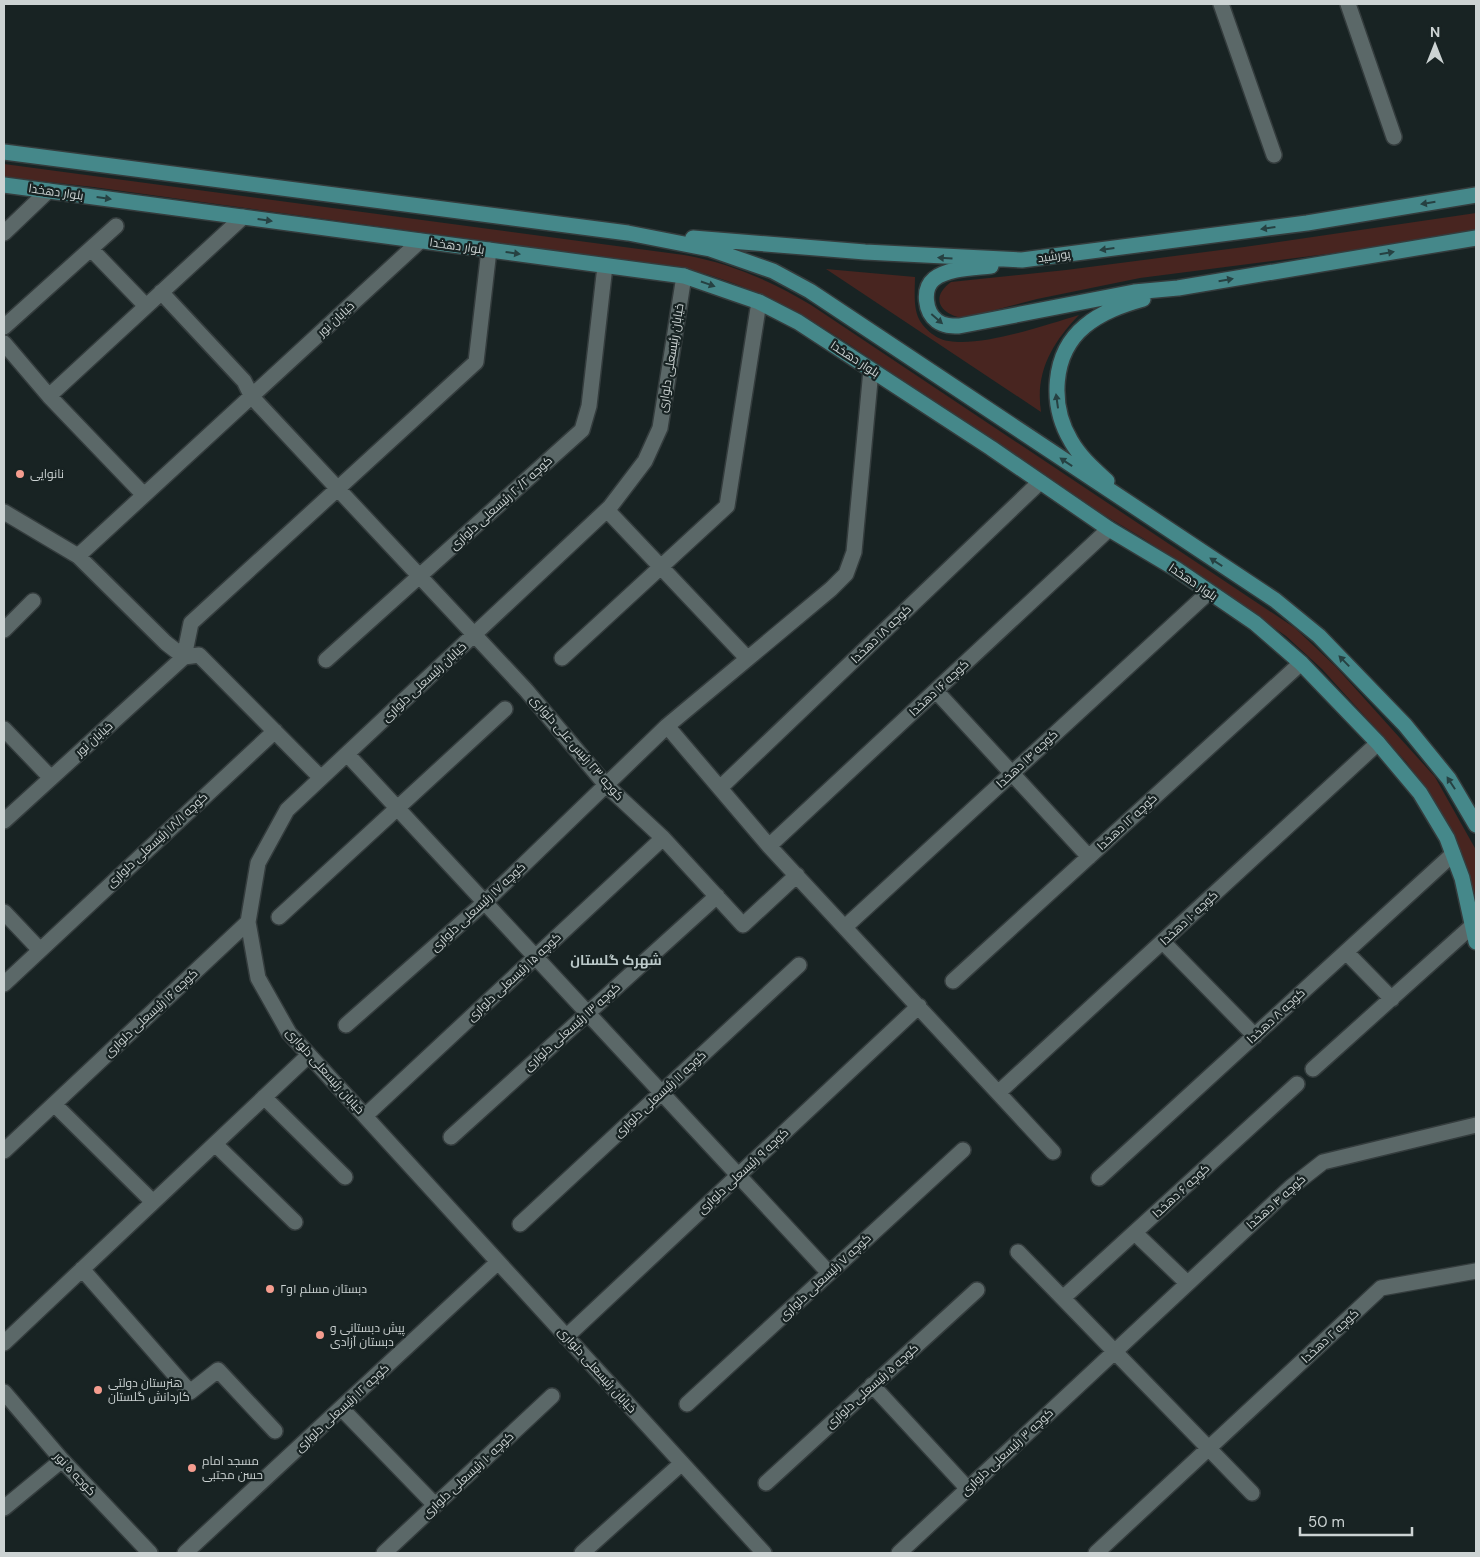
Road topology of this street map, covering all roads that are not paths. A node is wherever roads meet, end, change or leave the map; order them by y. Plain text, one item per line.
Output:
1 (1220, 4) edge
2 (1348, 4) edge
3 (1394, 137) dead end
4 (4, 152) edge
5 (1274, 155) dead end
6 (4, 185) edge
7 (48, 191) junction
8 (1476, 195) edge
9 (243, 217) junction
10 (116, 226) dead end
11 (628, 232) junction
12 (4, 233) edge
13 (1476, 238) edge
14 (420, 241) junction
15 (91, 249) junction
16 (489, 250) junction
17 (1022, 260) junction
18 (605, 266) junction
19 (684, 276) junction
20 (1178, 288) junction
21 (161, 292) junction
22 (759, 302) junction
23 (146, 306) junction
24 (4, 327) edge
25 (4, 343) edge
26 (872, 370) junction
27 (49, 396) junction
28 (252, 397) junction
29 (1040, 482) junction
30 (337, 489) junction
31 (144, 495) junction
32 (1136, 508) junction
33 (608, 510) junction
34 (4, 512) edge
35 (1109, 529) junction
36 (78, 556) junction
37 (662, 566) junction
38 (420, 576) junction
39 (1209, 592) junction
40 (33, 601) dead end
41 (4, 630) edge
42 (475, 634) junction
43 (184, 657) junction
44 (562, 658) dead end
45 (747, 658) junction
46 (326, 660) dead end
47 (1301, 663) junction
48 (936, 691) junction
49 (505, 709) dead end
50 (667, 726) junction
51 (4, 729) edge
52 (275, 731) junction
53 (1378, 743) junction
54 (347, 754) junction
55 (1011, 774) junction
56 (51, 778) junction
57 (321, 778) junction
58 (606, 785) junction
59 (721, 787) junction
60 (398, 808) junction
61 (4, 821) edge
62 (1476, 825) edge
63 (663, 838) junction
64 (769, 846) junction
65 (1453, 854) junction
66 (1089, 857) junction
67 (796, 875) junction
68 (717, 896) junction
69 (485, 902) junction
70 (4, 912) edge
71 (279, 917) dead end
72 (248, 922) junction
73 (1472, 925) junction
74 (845, 927) junction
75 (1162, 942) junction
76 (1476, 942) edge
77 (40, 950) junction
78 (1346, 952) junction
79 (536, 957) junction
80 (799, 965) dead end
81 (953, 981) dead end
82 (4, 984) edge
83 (1392, 999) junction
84 (919, 1006) junction
85 (588, 1013) junction
86 (346, 1026) dead end
87 (1255, 1036) junction
88 (309, 1055) junction
89 (1314, 1069) dead end
90 (1297, 1084) dead end
91 (662, 1092) junction
92 (999, 1092) junction
93 (264, 1097) junction
94 (54, 1104) junction
95 (365, 1116) junction
96 (1476, 1125) edge
97 (451, 1137) dead end
98 (215, 1144) junction
99 (962, 1150) dead end
100 (4, 1152) edge
101 (1053, 1152) dead end
102 (739, 1175) junction
103 (345, 1177) dead end
104 (1099, 1178) dead end
105 (153, 1202) junction
106 (295, 1222) dead end
107 (520, 1224) dead end
108 (1135, 1233) junction
109 (1018, 1252) dead end
110 (498, 1262) junction
111 (82, 1269) junction
112 (1476, 1271) edge
113 (830, 1273) junction
114 (1184, 1279) dead end
115 (977, 1290) dead end
116 (1064, 1297) junction
117 (566, 1337) junction
118 (4, 1343) edge
119 (1116, 1352) junction
120 (872, 1386) junction
121 (4, 1392) edge
122 (552, 1396) dead end
123 (687, 1404) dead end
124 (342, 1408) junction
125 (275, 1431) dead end
126 (1208, 1448) junction
127 (62, 1460) junction
128 (682, 1463) junction
129 (766, 1483) dead end
130 (968, 1489) junction
131 (1252, 1493) dead end
132 (435, 1505) junction
133 (4, 1508) edge
134 (150, 1553) edge
135 (185, 1553) edge
136 (384, 1553) edge
137 (582, 1553) edge
138 (764, 1553) edge
139 (900, 1553) edge
140 (1096, 1553) edge

1 - 5 street
2 - 3 street
4 - 11 main road
6 - 7 main road, بلوار دهخدا
7 -> 9 main road, بلوار دهخدا
7 - 12 street
8 -> 17 main road, پورشید
9 -> 14 main road, بلوار دهخدا
9 - 21 street
10 - 15 street
17 -> 11 main road, پورشید
32 -> 11 main road
20 -> 13 main road
14 - 16 main road, بلوار دهخدا
14 - 28 street, خیابان نور
15 - 23 street
15 - 24 street
16 -> 18 main road, بلوار دهخدا
16 - 30 street
17 -> 20 main road
18 - 19 main road, بلوار دهخدا
18 - 38 street, کوچه ۲۰/۲ رئیسعلی دلواری
19 -> 22 main road, بلوار دهخدا
19 - 33 street, خیابان رئیسعلی دلواری
32 -> 20 main road
21 - 23 street
21 - 28 street, کوچه ۲۳ رئیس علی دلواری
22 - 26 main road, بلوار دهخدا
22 - 37 street
23 - 27 street
25 - 27 street
26 - 29 main road, بلوار دهخدا
26 - 45 street, کوچه ۱۷ رئیسعلی دلواری
27 - 31 street
28 - 30 street, کوچه ۲۳ رئیس علی دلواری
28 - 31 street, خیابان نور
29 - 35 main road, بلوار دهخدا
29 - 59 street, کوچه ۱۸ دهخدا
30 - 38 street, کوچه ۲۳ رئیس علی دلواری
30 - 43 street
31 - 36 street, خیابان نور
62 -> 32 main road
33 - 37 street
33 - 42 street, خیابان رئیسعلی دلواری
34 - 36 street
35 - 39 main road, بلوار دهخدا
35 - 48 street, کوچه ۱۶ دهخدا
36 - 43 street
37 - 44 street
37 - 45 street
38 - 42 street, کوچه ۲۳ رئیس علی دلواری
38 - 46 street, کوچه ۲۰/۲ رئیسعلی دلواری
39 - 47 main road, بلوار دهخدا
39 - 55 street, کوچه ۱۴ دهخدا
40 - 41 street
42 - 54 street, خیابان رئیسعلی دلواری
42 - 58 street, کوچه ۲۳ رئیس علی دلواری
43 - 52 street
43 - 56 street, خیابان نور
45 - 50 street, کوچه ۱۷ رئیسعلی دلواری
47 - 53 main road, بلوار دهخدا
47 - 66 street, کوچه ۱۲ دهخدا
48 - 55 street
48 - 64 street, کوچه ۱۶ دهخدا
49 - 60 street
50 - 58 street, کوچه ۱۷ رئیسعلی دلواری
50 - 59 street
51 - 56 street
52 - 57 street
52 - 77 street, کوچه ۱۸/۱ رئیسعلی دلواری
53 - 65 main road, بلوار دهخدا
53 - 75 street, کوچه ۱۰ دهخدا
54 - 57 street, خیابان رئیسعلی دلواری
54 - 60 street
55 - 66 street
55 - 74 street, کوچه ۱۴ دهخدا
56 - 61 street, خیابان نور
57 - 72 street, خیابان رئیسعلی دلواری
58 - 63 street, کوچه ۲۳ رئیس علی دلواری
58 - 69 street, کوچه ۱۷ رئیسعلی دلواری
59 - 64 street
60 - 69 street
60 - 71 street
63 - 68 street, کوچه ۲۳ رئیس علی دلواری
63 - 79 street, کوچه ۱۵ رئیسعلی دلواری
64 - 67 street
65 - 73 main road, بلوار دهخدا
65 - 78 street, کوچه ۸ دهخدا
66 - 81 street, کوچه ۱۲ دهخدا
67 - 68 street, کوچه ۲۳ رئیس علی دلواری
67 - 74 street
68 - 85 street, کوچه ۱۳ رئیسعلی دلواری
69 - 79 street
69 - 86 street, کوچه ۱۷ رئیسعلی دلواری
70 - 77 street
72 - 88 street, خیابان رئیسعلی دلواری
72 - 94 street, کوچه ۱۶ رئیسعلی دلواری
73 - 76 main road, بلوار دهخدا
73 - 83 street
74 - 84 street
75 - 87 street
75 - 92 street, کوچه ۱۰ دهخدا
77 - 82 street, کوچه ۱۸/۱ رئیسعلی دلواری
78 - 83 street
78 - 87 street, کوچه ۸ دهخدا
79 - 85 street
79 - 95 street, کوچه ۱۵ رئیسعلی دلواری
80 - 91 street, کوچه ۱۱ رئیسعلی دلواری
83 - 89 street
84 - 92 street
84 - 102 street, کوچه ۹ رئیسعلی دلواری
85 - 91 street
85 - 97 street, کوچه ۱۳ رئیسعلی دلواری
87 - 104 street, کوچه ۸ دهخدا
88 - 93 street
88 - 95 street, خیابان رئیسعلی دلواری
90 - 108 street, کوچه ۶ دهخدا
91 - 102 street
91 - 107 street, کوچه ۱۱ رئیسعلی دلواری
92 - 101 street
93 - 98 street
93 - 103 street
94 - 100 street, کوچه ۱۶ رئیسعلی دلواری
94 - 105 street
95 - 110 street, خیابان رئیسعلی دلواری
96 - 119 street, کوچه ۴ دهخدا
98 - 105 street
98 - 106 street
99 - 113 street, کوچه ۷ رئیسعلی دلواری
102 - 113 street
102 - 117 street, کوچه ۹ رئیسعلی دلواری
105 - 111 street
108 - 114 street
108 - 116 street, کوچه ۶ دهخدا
109 - 116 street
110 - 117 street, خیابان رئیسعلی دلواری
110 - 124 street, کوچه ۱۲ رئیسعلی دلواری
111 - 118 street
111 - 125 street
112 - 126 street, کوچه ۲ دهخدا
113 - 123 street, کوچه ۷ رئیسعلی دلواری
115 - 120 street, کوچه ۵ رئیسعلی دلواری
116 - 119 street
117 - 128 street, خیابان رئیسعلی دلواری
119 - 126 street
119 - 130 street, کوچه ۳ رئیسعلی دلواری
120 - 129 street, کوچه ۵ رئیسعلی دلواری
120 - 130 street
121 - 127 street, کوچه ۵ نور
122 - 132 street, کوچه ۱۰ رئیسعلی دلواری
124 - 132 street
124 - 135 street, کوچه ۱۲ رئیسعلی دلواری
126 - 131 street
126 - 140 street, کوچه ۲ دهخدا
127 - 133 street
127 - 134 street, کوچه ۵ نور
128 - 137 street
128 - 138 street, خیابان رئیسعلی دلواری
130 - 139 street, کوچه ۳ رئیسعلی دلواری
132 - 136 street, کوچه ۱۰ رئیسعلی دلواری

